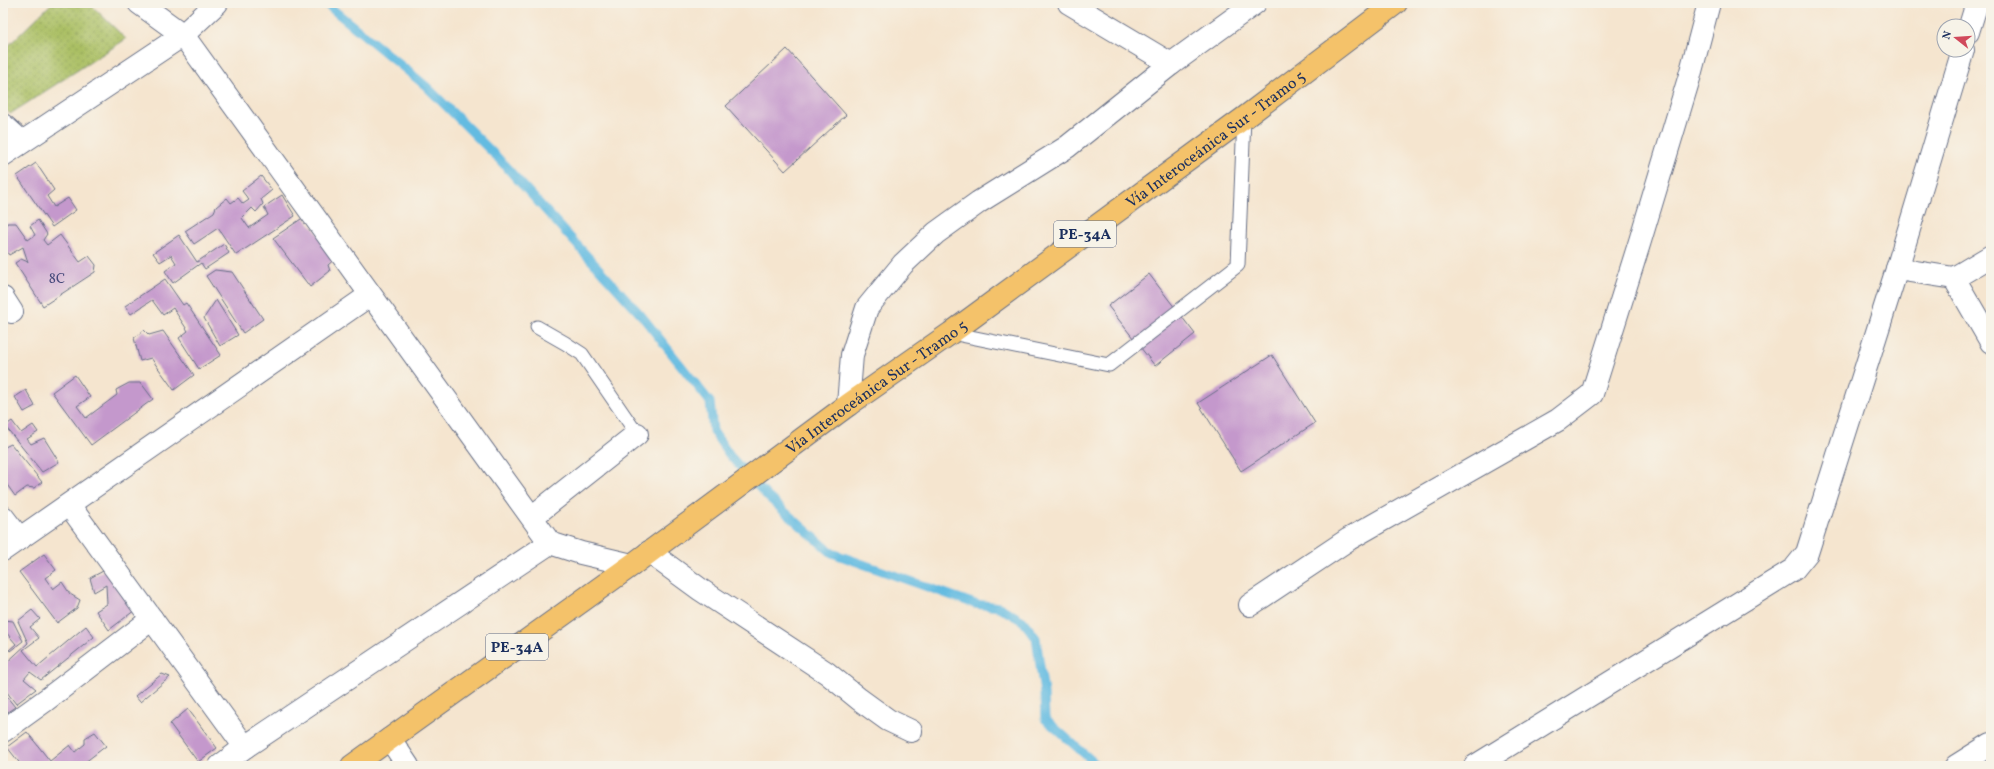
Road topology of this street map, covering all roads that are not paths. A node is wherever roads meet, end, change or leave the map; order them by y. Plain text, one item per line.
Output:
1 (139, 3) edge
2 (218, 3) edge
3 (1069, 3) edge
4 (1255, 3) edge
5 (1396, 3) edge
6 (1710, 3) edge
7 (1977, 3) edge
8 (1972, 18) edge
9 (183, 35) junction
10 (1961, 58) edge
11 (1171, 64) junction
12 (1244, 118) junction
13 (3, 125) edge
14 (22, 142) junction
15 (3, 155) edge
16 (1991, 256) edge
17 (1897, 268) junction
18 (1954, 278) junction
19 (370, 295) junction
20 (537, 327) dead end
21 (951, 333) junction
22 (1991, 342) edge
23 (848, 405) junction
24 (637, 434) joint
25 (69, 506) junction
26 (3, 517) edge
27 (532, 517) junction
28 (550, 543) junction
29 (11, 545) edge
30 (640, 559) junction
31 (1250, 605) dead end
32 (152, 619) junction
33 (3, 731) edge
34 (911, 731) dead end
35 (390, 738) junction
36 (1991, 744) edge
37 (245, 747) junction
38 (220, 766) edge
39 (352, 766) edge
40 (408, 766) edge
41 (1475, 766) edge
42 (1956, 766) edge

1 - 9 street
2 - 9 street
3 - 11 street
4 - 11 street
5 - 12 highway, Vía Interoceánica Sur - Tramo 5 / PE-34A
6 - 31 street
7 - 8 street
9 - 14 street
9 - 19 street
10 - 17 street
11 - 23 street
12 - 21 highway, Vía Interoceánica Sur - Tramo 5 / PE-34A
12 - 21 lane
13 - 14 street
14 - 15 street
16 - 18 street
17 - 18 street
17 - 41 street
18 - 22 street
19 - 25 street
19 - 27 street
20 - 24 lane
21 - 23 highway, Vía Interoceánica Sur - Tramo 5 / PE-34A
23 - 30 highway, Vía Interoceánica Sur - Tramo 5 / PE-34A
24 - 27 street
25 - 29 street
25 - 32 street
26 - 29 street
27 - 28 street
28 - 30 street
28 - 37 street
30 - 34 street
30 - 35 highway, Vía Interoceánica Sur - Tramo 5 / PE-34A
32 - 33 street
32 - 37 street
35 - 39 highway, Vía Interoceánica Sur - Tramo 5 / PE-34A
35 - 40 street
36 - 42 street
37 - 38 street

